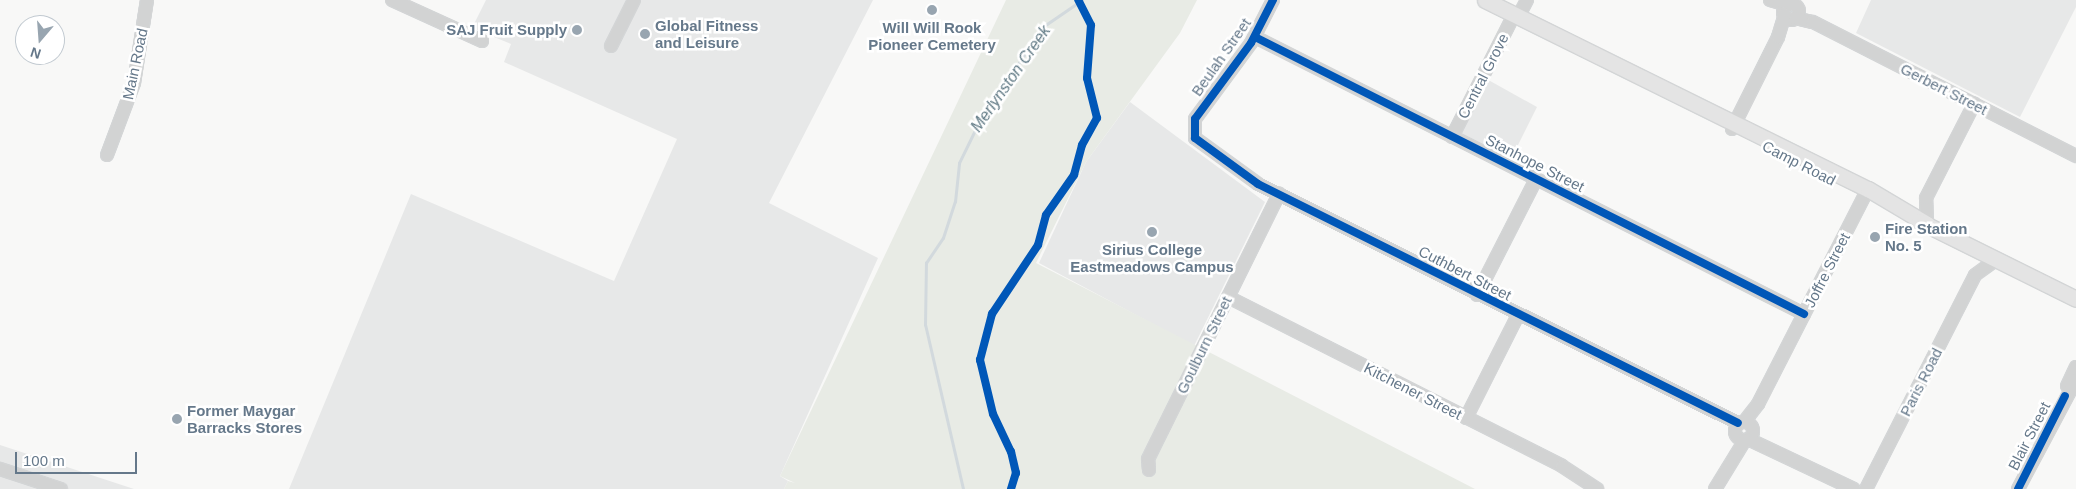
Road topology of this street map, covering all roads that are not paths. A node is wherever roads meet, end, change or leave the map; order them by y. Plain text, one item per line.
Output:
1 (147, 0) edge
2 (392, 0) edge
3 (634, 0) edge
4 (1273, 0) edge
5 (1485, 0) edge
6 (1527, 0) edge
7 (1770, 0) edge
8 (1792, 9) edge
9 (1516, 16) junction
10 (1255, 37) junction
11 (482, 41) dead end
12 (611, 46) dead end
13 (1974, 104) junction
14 (1734, 126) junction
15 (1192, 130) joint
16 (1452, 137) junction
17 (2075, 154) edge
18 (107, 155) dead end
19 (1536, 179) junction
20 (1866, 192) junction
21 (1279, 194) junction
22 (1926, 198) junction
23 (1908, 211) junction
24 (1927, 224) junction
25 (1974, 248) junction
26 (1997, 259) junction
27 (1975, 275) junction
28 (1477, 295) junction
29 (1228, 297) junction
30 (2076, 299) edge
31 (1804, 314) junction
32 (1518, 315) junction
33 (2076, 367) edge
34 (2076, 380) edge
35 (2065, 396) junction
36 (1466, 418) junction
37 (1744, 431) junction
38 (0, 469) edge
39 (1149, 470) dead end
40 (60, 489) edge
41 (1597, 489) edge
42 (1715, 489) edge
43 (1854, 489) edge
44 (1866, 489) edge
45 (2018, 489) edge

1 - 18 street, Main Road
2 - 11 street
3 - 12 street
4 - 10 street, Beulah Street
5 - 9 main road, Camp Road
6 - 9 street, Central Grove
7 - 8 street
8 - 13 street, Gerbert Street
8 - 14 street
9 - 14 main road, Camp Road
9 - 16 street, Central Grove
10 - 15 street, Beulah Street
10 - 16 street, Stanhope Street
13 - 17 street, Gerbert Street
13 - 22 street
14 - 20 main road, Camp Road
15 - 21 street, Cuthbert Street
16 - 19 street, Stanhope Street
19 - 28 street
19 - 31 street, Stanhope Street
20 - 23 main road, Camp Road
20 - 24 main road, Camp Road
20 - 31 street, Joffre Street
21 - 28 street, Cuthbert Street
21 - 29 street, Goulburn Street
22 - 23 street
22 - 24 street
23 - 24 main road, Camp Road
24 - 25 main road, Camp Road
25 - 26 main road, Camp Road
25 - 27 street, Paris Road
26 - 27 street, Paris Road
26 - 30 main road, Camp Road
27 - 44 street, Paris Road
28 - 32 street, Cuthbert Street
29 - 36 street, Kitchener Street
29 - 39 street, Goulburn Street
31 - 37 street, Joffre Street
32 - 36 street
32 - 37 street, Cuthbert Street
33 - 35 street, Blair Street
34 - 35 street, Blair Street
35 - 45 street, Blair Street
36 - 41 street, Kitchener Street
37 - 42 street, Joffre Street
37 - 43 street, Cuthbert Street
38 - 40 street

